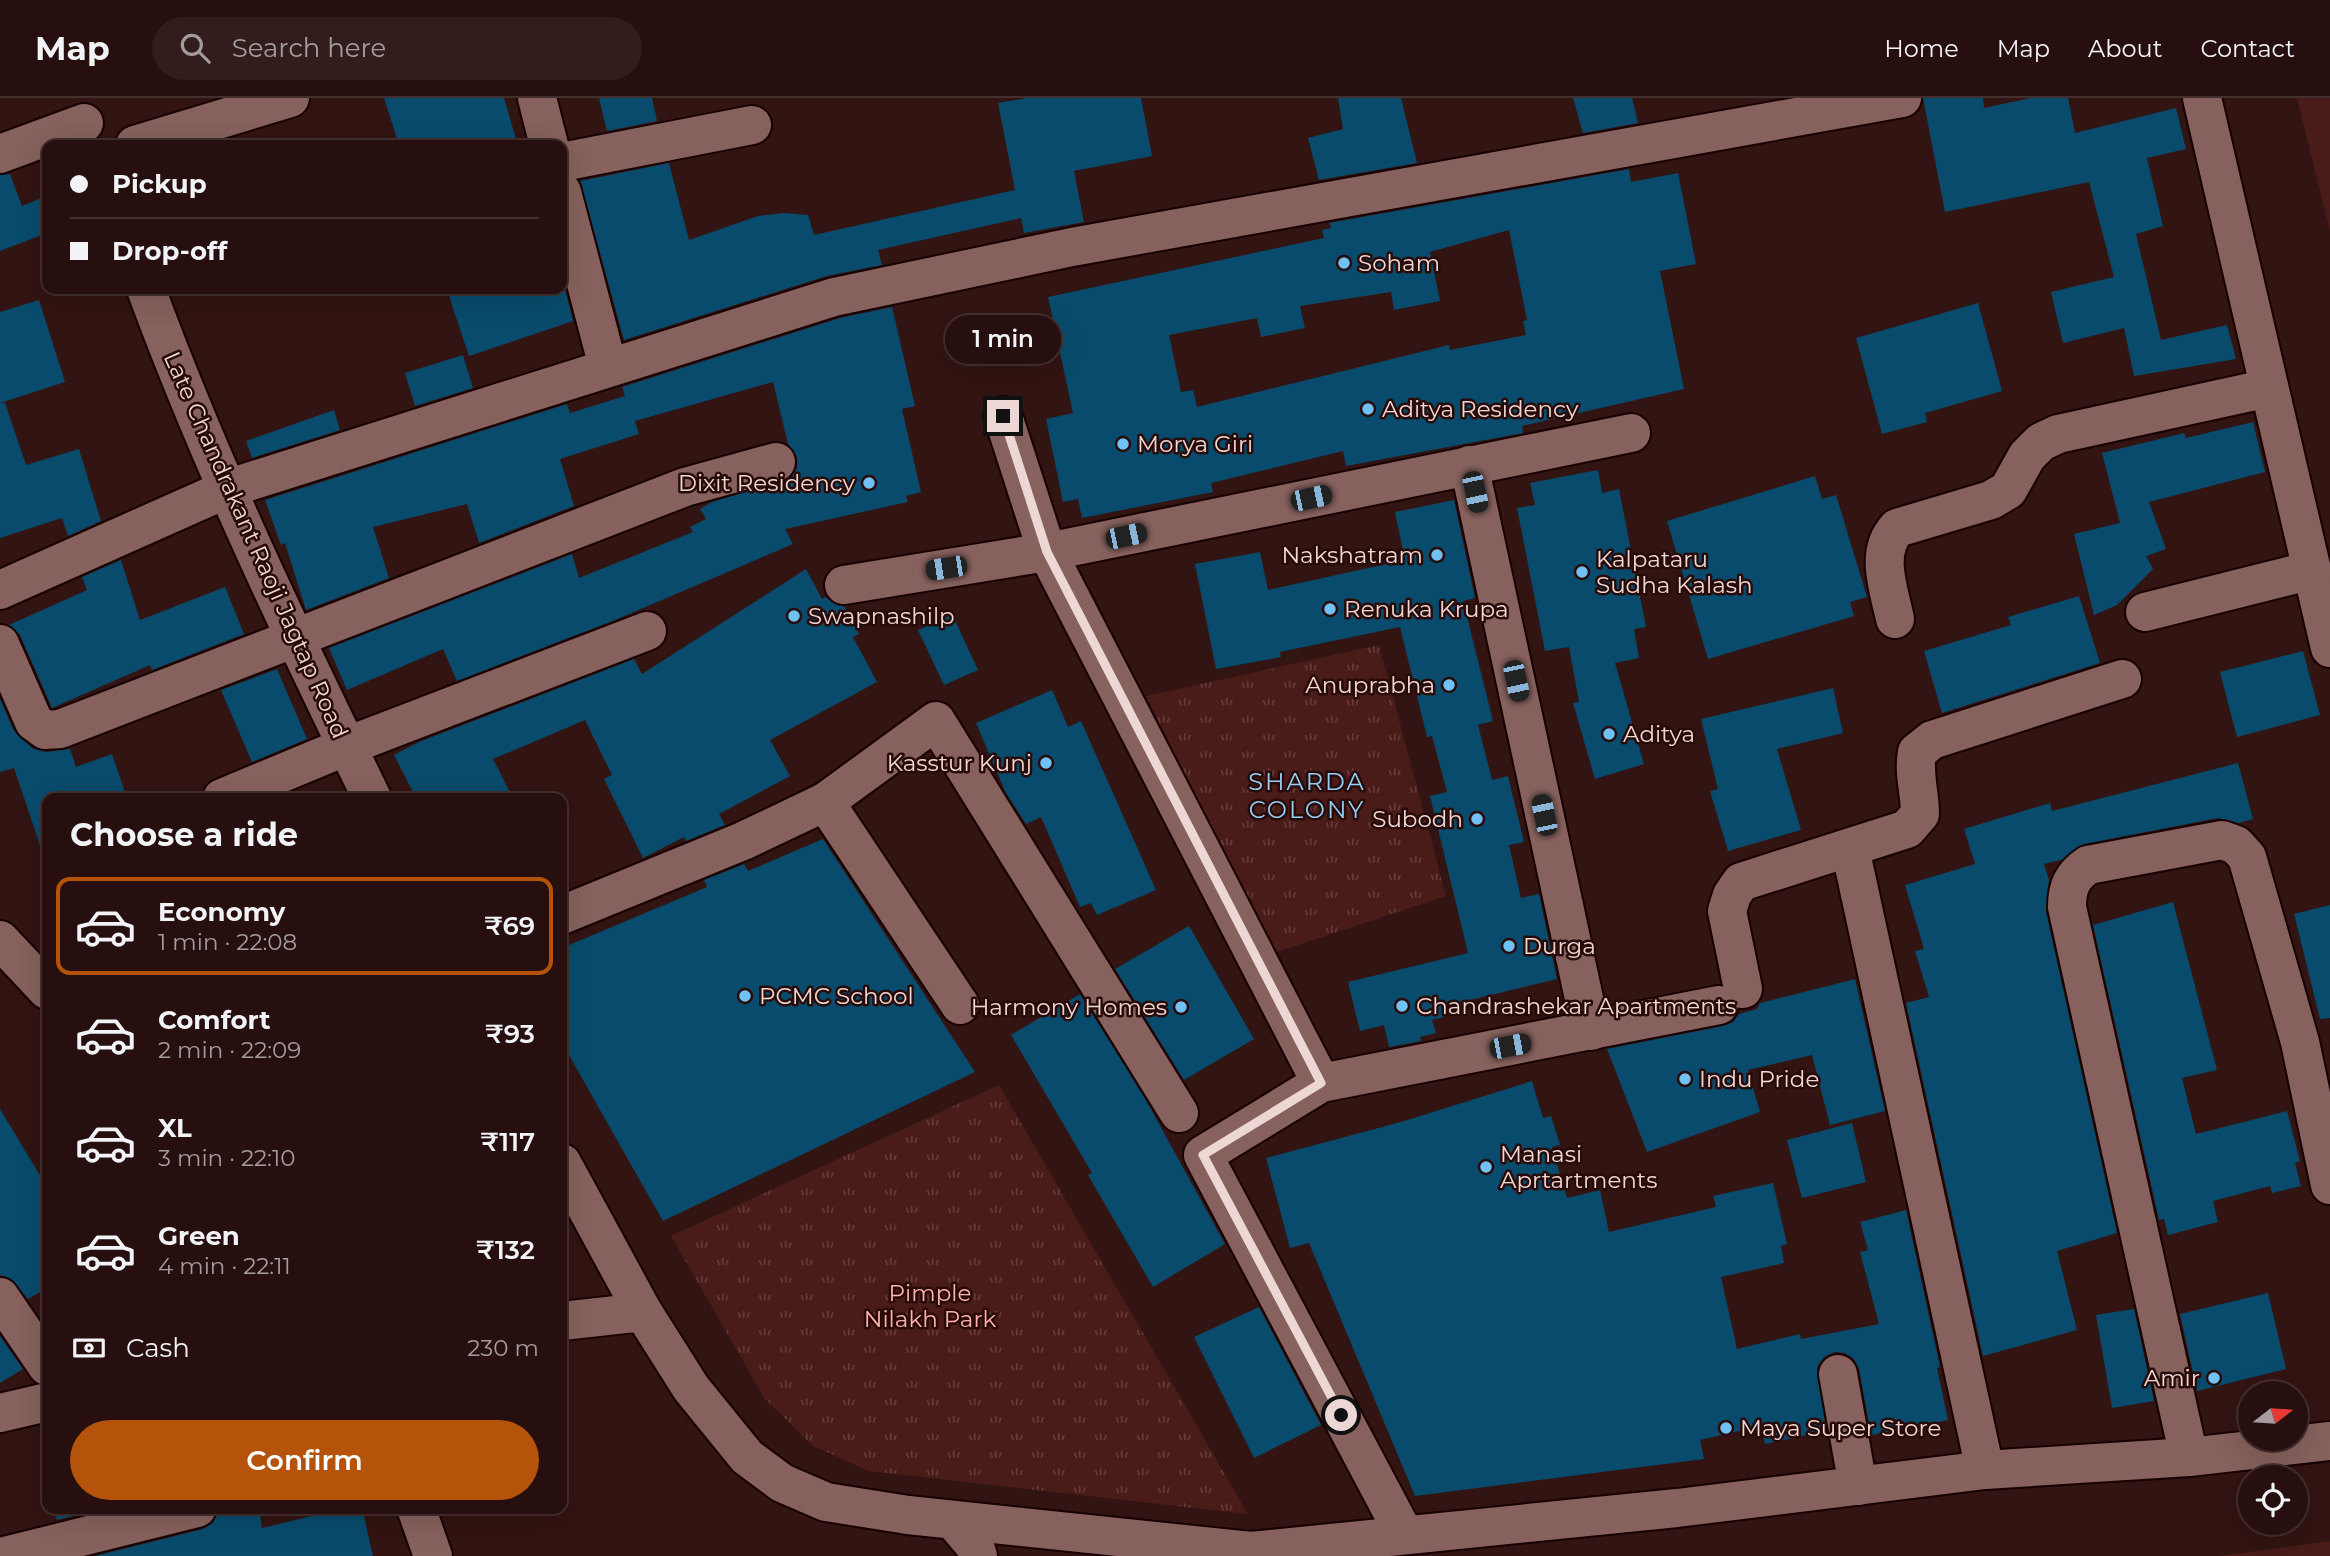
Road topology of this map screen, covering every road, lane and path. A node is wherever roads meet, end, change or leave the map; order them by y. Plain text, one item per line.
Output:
1 (290, 98) edge
2 (537, 98) edge
3 (1902, 98) edge
4 (2202, 98) edge
5 (86, 122) edge
6 (752, 125) dead end
7 (151, 140) edge
8 (548, 140) edge
9 (0, 153) edge
10 (567, 161) edge
11 (567, 211) edge
12 (148, 294) edge
13 (608, 367) junction
14 (2269, 388) junction
15 (1003, 416) dead end
16 (1631, 433) dead end
17 (776, 462) dead end
18 (1469, 465) junction
19 (229, 488) junction
20 (1047, 552) junction
21 (2312, 570) junction
22 (845, 585) dead end
23 (0, 590) edge
24 (2146, 612) dead end
25 (1895, 619) dead end
26 (647, 631) dead end
27 (295, 638) junction
28 (0, 645) edge
29 (2330, 648) edge
30 (2122, 679) dead end
31 (347, 746) junction
32 (234, 793) edge
33 (370, 793) edge
34 (824, 803) junction
35 (1850, 848) junction
36 (567, 913) edge
37 (0, 940) edge
38 (42, 985) edge
39 (960, 1005) dead end
40 (1591, 1031) junction
41 (1321, 1083) junction
42 (1179, 1113) dead end
43 (567, 1172) edge
44 (2330, 1185) edge
45 (0, 1297) edge
46 (643, 1312) junction
47 (567, 1320) edge
48 (42, 1359) edge
49 (1838, 1374) dead end
50 (42, 1403) edge
51 (0, 1413) edge
52 (2330, 1441) edge
53 (2189, 1457) junction
54 (1985, 1470) junction
55 (1858, 1486) junction
56 (173, 1514) edge
57 (418, 1514) edge
58 (953, 1520) junction
59 (1404, 1534) junction
60 (1245, 1554) edge
61 (5, 1556) edge
62 (433, 1556) edge
63 (978, 1556) edge

1 - 7 street
2 - 8 street
3 - 13 street
4 - 14 street
5 - 9 street
6 - 10 street
11 - 13 street
12 - 19 street, Late Chandrakant Raoji Jagtap Road
13 - 19 street
14 - 21 street
14 - 25 street
15 - 20 street
16 - 18 street
17 - 27 street
18 - 20 street
18 - 40 street
19 - 23 street
19 - 27 street, Late Chandrakant Raoji Jagtap Road
20 - 22 street
20 - 41 street
21 - 24 street
21 - 29 street
26 - 31 street
27 - 28 street
27 - 31 street, Late Chandrakant Raoji Jagtap Road
30 - 35 street
31 - 32 street
31 - 33 street, Late Chandrakant Raoji Jagtap Road
34 - 36 street
34 - 39 street
34 - 42 street
35 - 40 street
35 - 54 street
37 - 38 street
40 - 41 street
41 - 59 street
43 - 46 street
44 - 53 street
45 - 48 street
46 - 47 street
46 - 58 street
49 - 55 street
50 - 51 street
52 - 53 street
53 - 54 street
54 - 55 street
55 - 59 street
56 - 61 street
57 - 62 street
58 - 60 street
58 - 63 street
59 - 60 street

